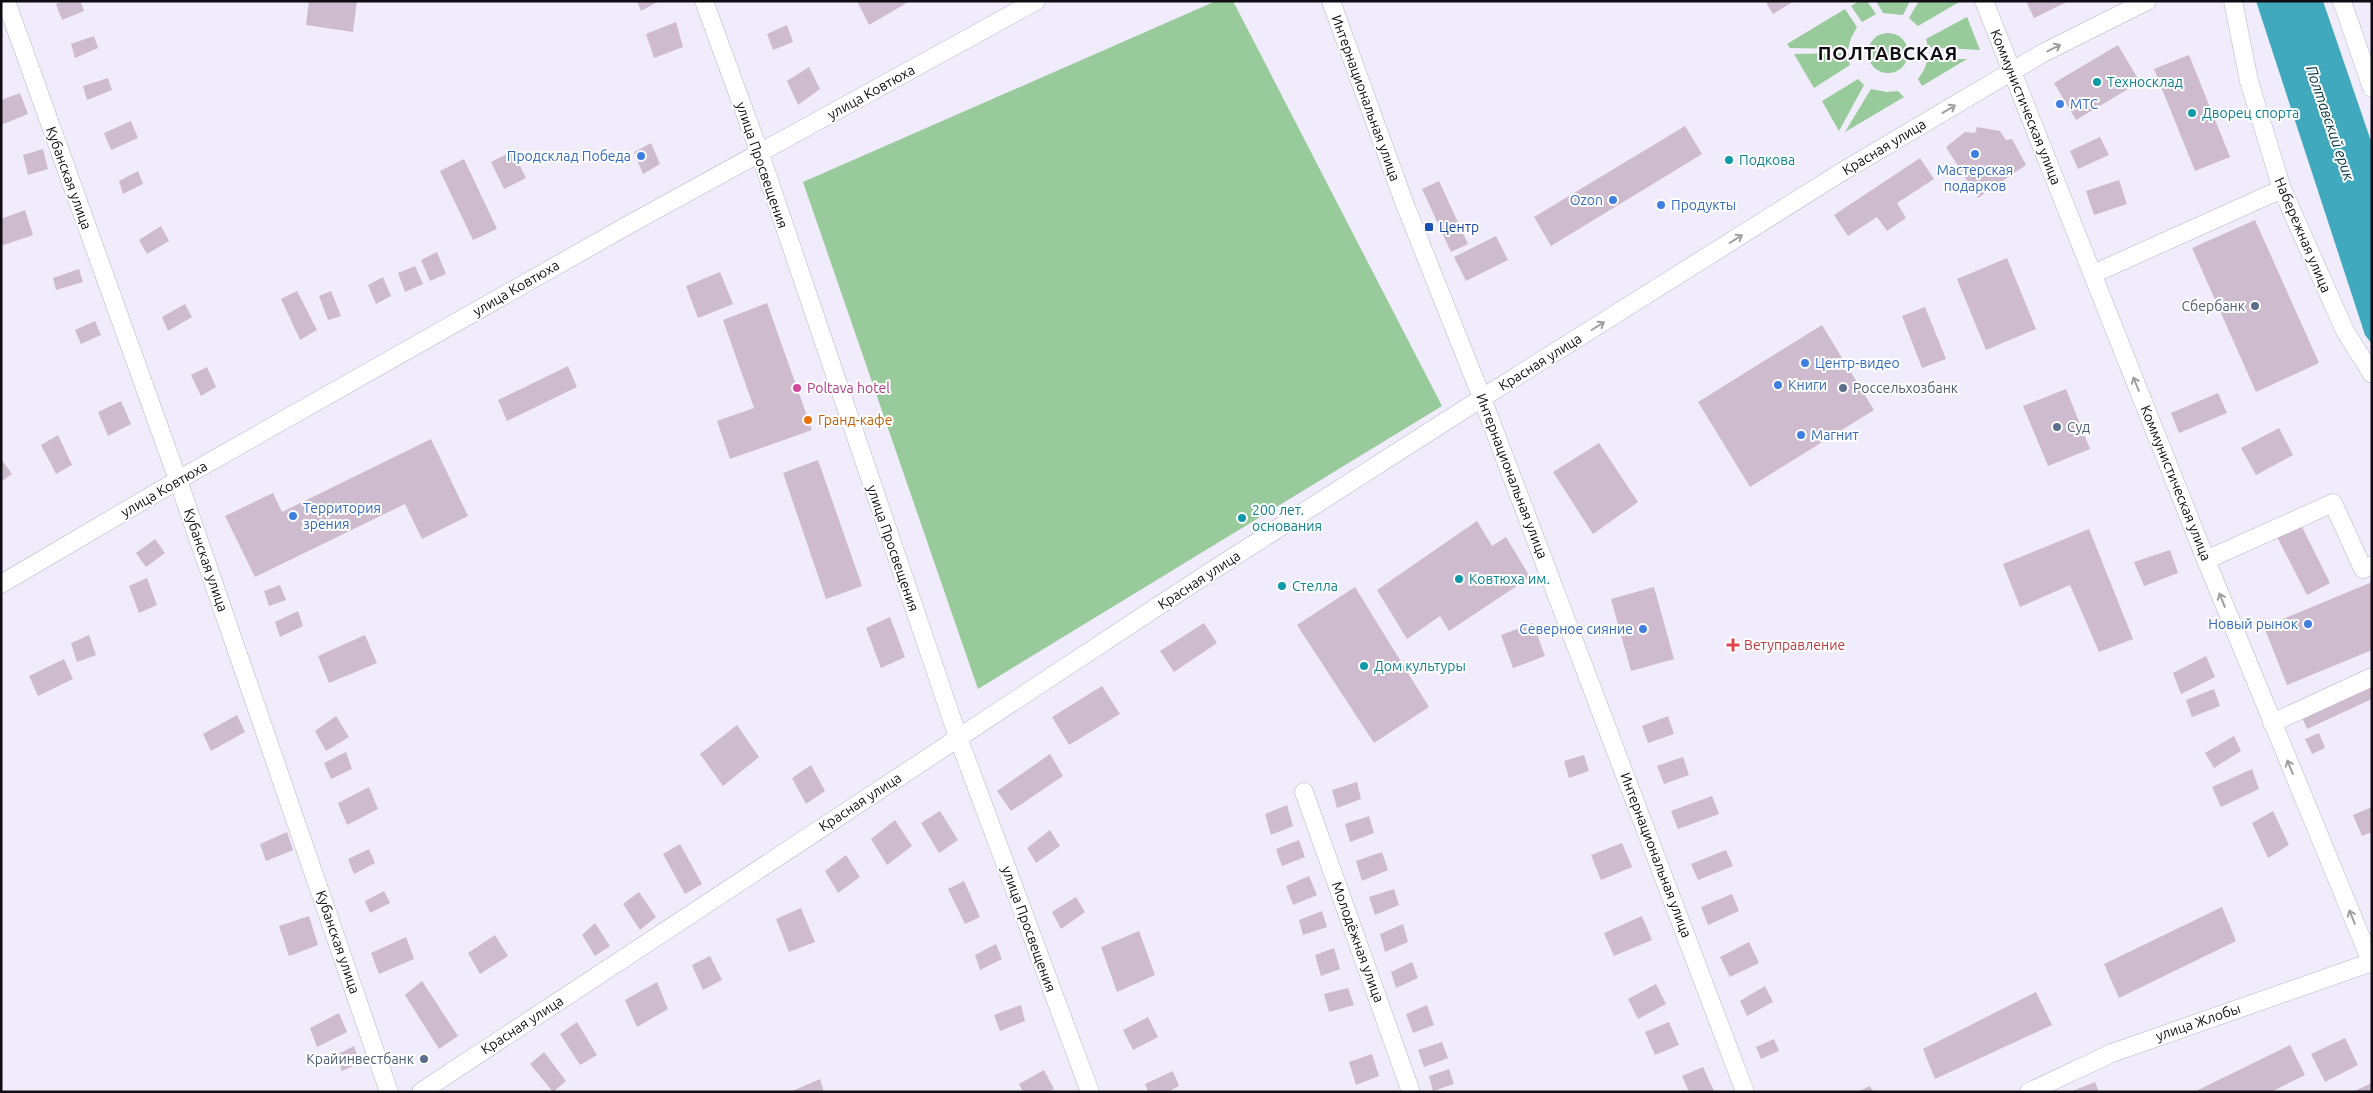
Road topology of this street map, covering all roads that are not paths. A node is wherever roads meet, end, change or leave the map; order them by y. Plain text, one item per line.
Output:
1 (6, 1) edge
2 (704, 1) edge
3 (1036, 1) edge
4 (1331, 1) edge
5 (1984, 1) edge
6 (2147, 1) edge
7 (2233, 1) edge
8 (2342, 1) edge
9 (2012, 71) junction
10 (2372, 88) edge
11 (760, 154) junction
12 (2282, 189) junction
13 (2093, 274) junction
14 (2372, 374) edge
15 (1482, 398) junction
16 (178, 480) junction
17 (2206, 560) junction
18 (2372, 565) edge
19 (1, 584) edge
20 (2372, 676) edge
21 (2272, 723) junction
22 (958, 737) junction
23 (1304, 792) dead end
24 (2372, 962) edge
25 (389, 1092) edge
26 (421, 1092) edge
27 (1090, 1092) edge
28 (1411, 1092) edge
29 (1745, 1092) edge
30 (2029, 1092) edge

1 - 16 street, Кубанская улица
2 - 11 street, улица Просвещения
3 - 11 street, улица Ковтюха
4 - 15 street, Интернациональная улица
5 - 9 street, Коммунистическая улица
9 -> 6 street, Красная улица
7 - 12 street, Набережная улица
8 - 10 street
9 - 13 street, Коммунистическая улица
15 -> 9 street, Красная улица
11 - 16 street, улица Ковтюха
11 - 22 street, улица Просвещения
12 - 13 street
12 - 14 street, Набережная улица
17 -> 13 street, Коммунистическая улица
15 - 22 street, Красная улица
15 - 29 street, Интернациональная улица
16 - 19 street, улица Ковтюха
16 - 25 street, Кубанская улица
17 - 18 street
21 -> 17 street, Коммунистическая улица
20 - 21 street
24 -> 21 street, Коммунистическая улица
22 - 26 street, Красная улица
22 - 27 street, улица Просвещения
23 - 28 street, Молодёжная улица
24 - 30 street, улица Жлобы

